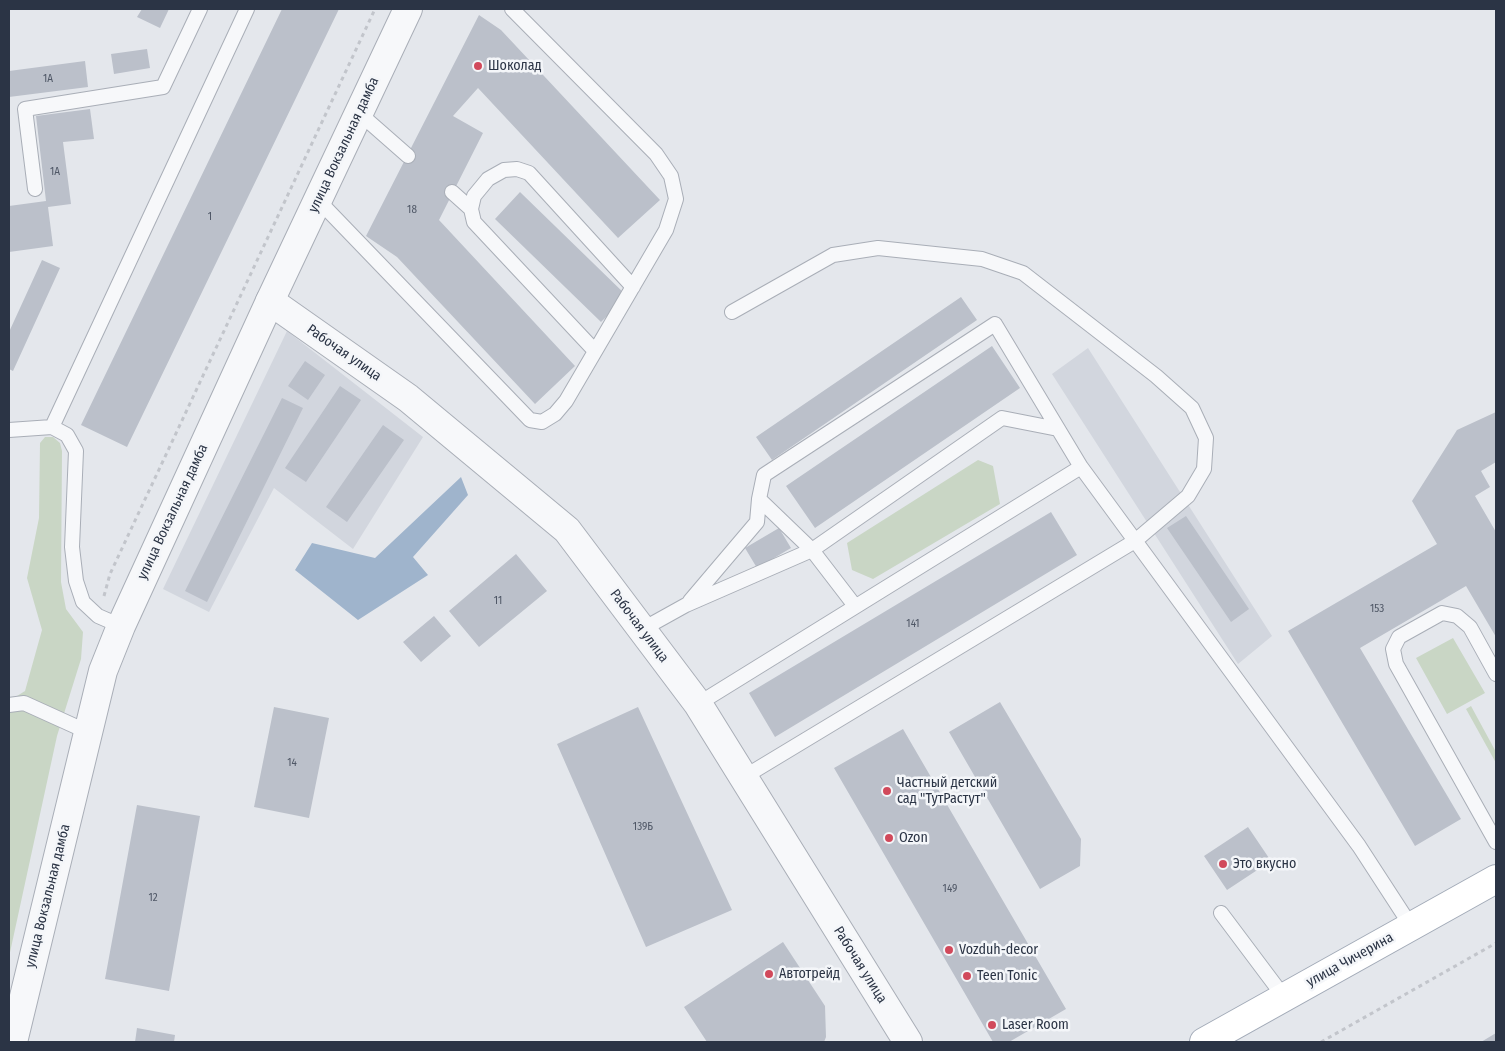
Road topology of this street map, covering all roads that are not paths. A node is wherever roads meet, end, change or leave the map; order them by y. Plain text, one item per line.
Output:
1 (200, 9) edge
2 (247, 9) edge
3 (408, 9) edge
4 (512, 9) edge
5 (359, 112) junction
6 (408, 156) dead end
7 (35, 189) dead end
8 (452, 192) dead end
9 (318, 200) junction
10 (470, 209) junction
11 (633, 287) junction
12 (270, 301) junction
13 (732, 312) dead end
14 (595, 351) junction
15 (52, 427) junction
16 (1058, 428) junction
17 (9, 430) edge
18 (1081, 467) junction
19 (758, 499) junction
20 (1135, 541) junction
21 (812, 550) junction
22 (686, 605) junction
23 (855, 606) junction
24 (121, 626) junction
25 (641, 630) junction
26 (1496, 674) edge
27 (698, 704) junction
28 (9, 705) edge
29 (88, 732) junction
30 (744, 776) junction
31 (1496, 842) edge
32 (1496, 879) edge
33 (1221, 913) dead end
34 (1411, 926) junction
35 (1284, 997) junction
36 (13, 1042) edge
37 (908, 1042) edge
38 (1204, 1042) edge

1 - 7 lane
2 - 15 lane
3 - 5 street, улица Вокзальная дамба
4 - 11 lane
5 - 6 lane
5 - 9 street, улица Вокзальная дамба
8 - 10 lane
9 - 12 street, улица Вокзальная дамба
9 - 14 lane
10 - 11 lane
10 - 14 lane
11 - 14 lane
12 - 24 street, улица Вокзальная дамба
12 - 25 street, Рабочая улица
13 - 20 lane
15 - 17 lane
15 - 24 lane
16 - 18 lane
16 - 19 lane
16 - 21 lane
18 - 20 lane
18 - 23 lane
19 - 21 lane
19 - 22 lane
20 - 30 lane
20 - 34 lane
21 - 22 lane
21 - 23 lane
22 - 25 lane
23 - 27 lane
24 - 29 street, улица Вокзальная дамба
25 - 27 street, Рабочая улица
26 - 31 lane
27 - 30 street, Рабочая улица
28 - 29 lane
29 - 36 street, улица Вокзальная дамба
30 - 37 street, Рабочая улица
32 - 34 main road, улица Чичерина
33 - 35 lane
34 - 35 main road, улица Чичерина
35 - 38 main road, улица Чичерина

